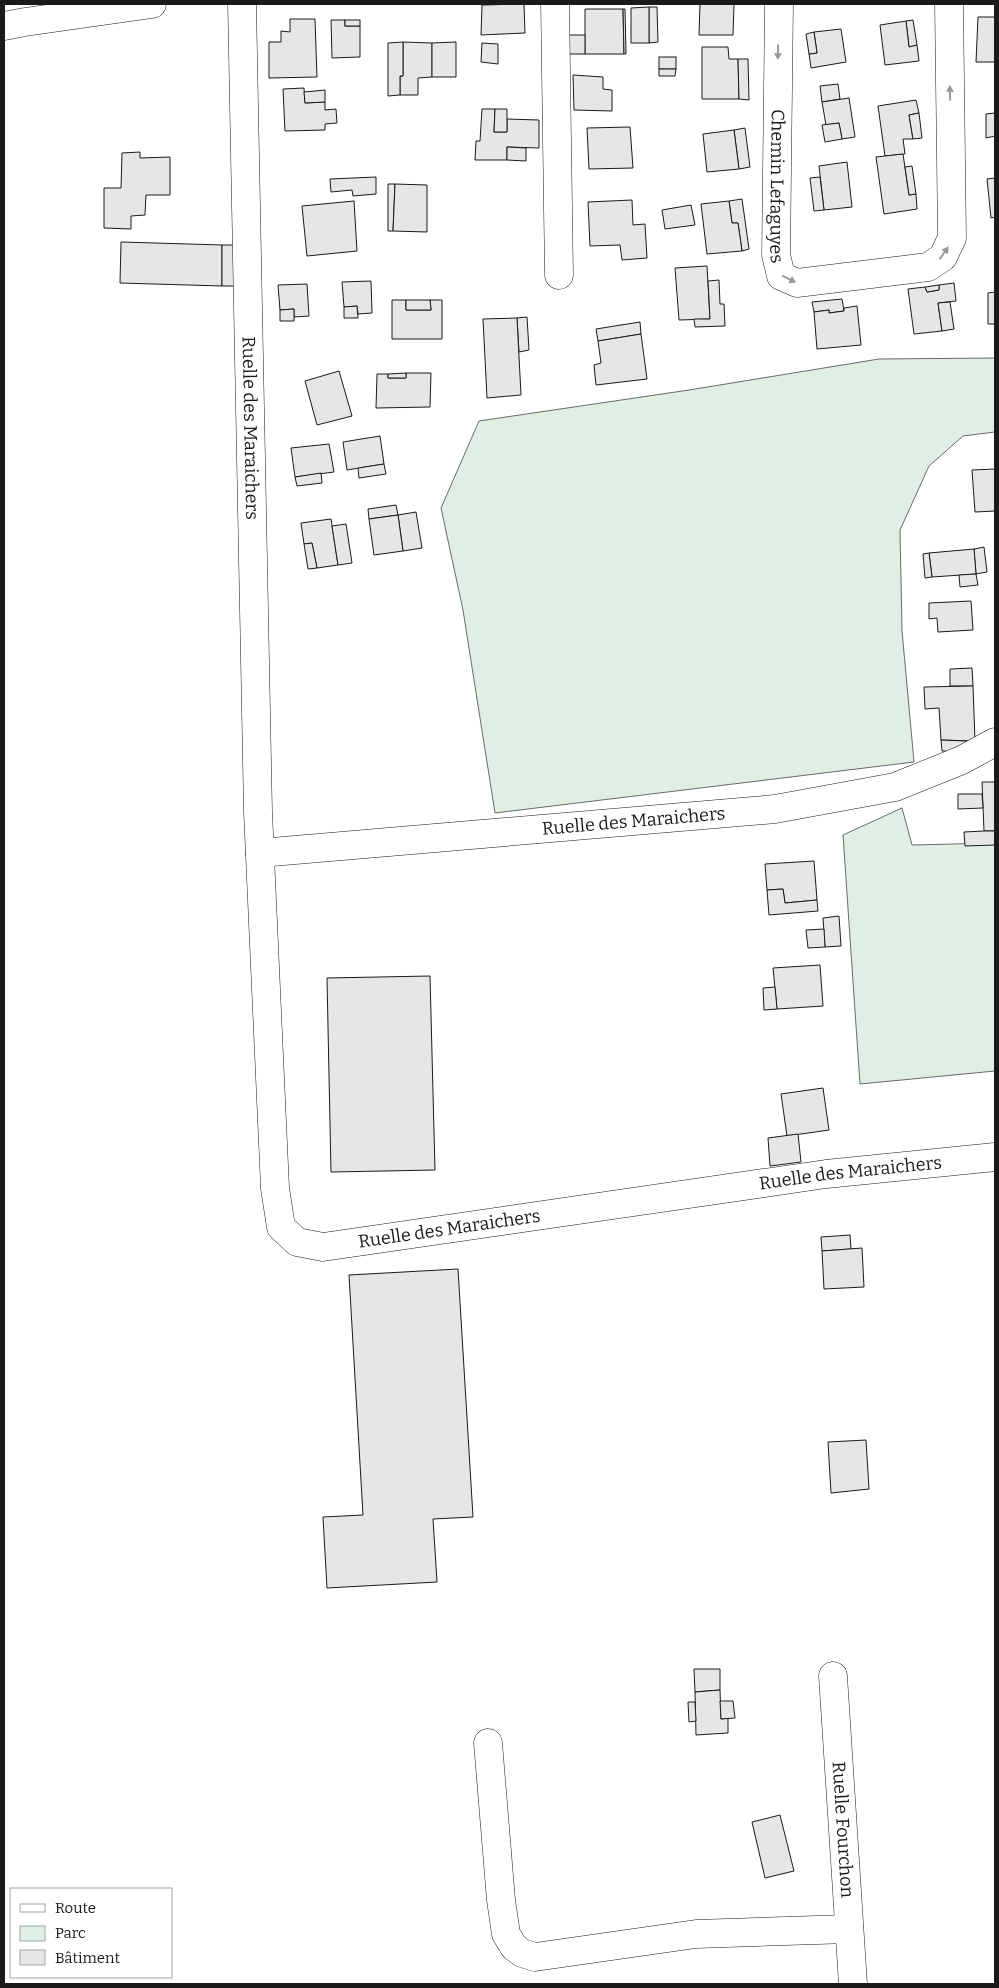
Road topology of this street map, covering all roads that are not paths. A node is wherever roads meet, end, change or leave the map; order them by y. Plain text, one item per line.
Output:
1 (152, 4) edge
2 (242, 4) edge
3 (555, 4) edge
4 (779, 4) edge
5 (950, 4) edge
6 (78, 9) edge
7 (4, 26) edge
8 (559, 275) dead end
9 (995, 742) edge
10 (260, 853) junction
11 (995, 1157) edge
12 (834, 1676) dead end
13 (488, 1743) dead end
14 (849, 1928) junction
15 (853, 1984) edge

1 - 6 street
2 - 10 street, Ruelle des Maraichers
3 - 8 street
4 -> 5 street, Chemin Lefaguyes
6 - 7 street
9 - 10 street, Ruelle des Maraichers
10 - 11 street, Ruelle des Maraichers
12 - 14 street, Ruelle Fourchon
13 - 14 street
14 - 15 street, Ruelle Fourchon

